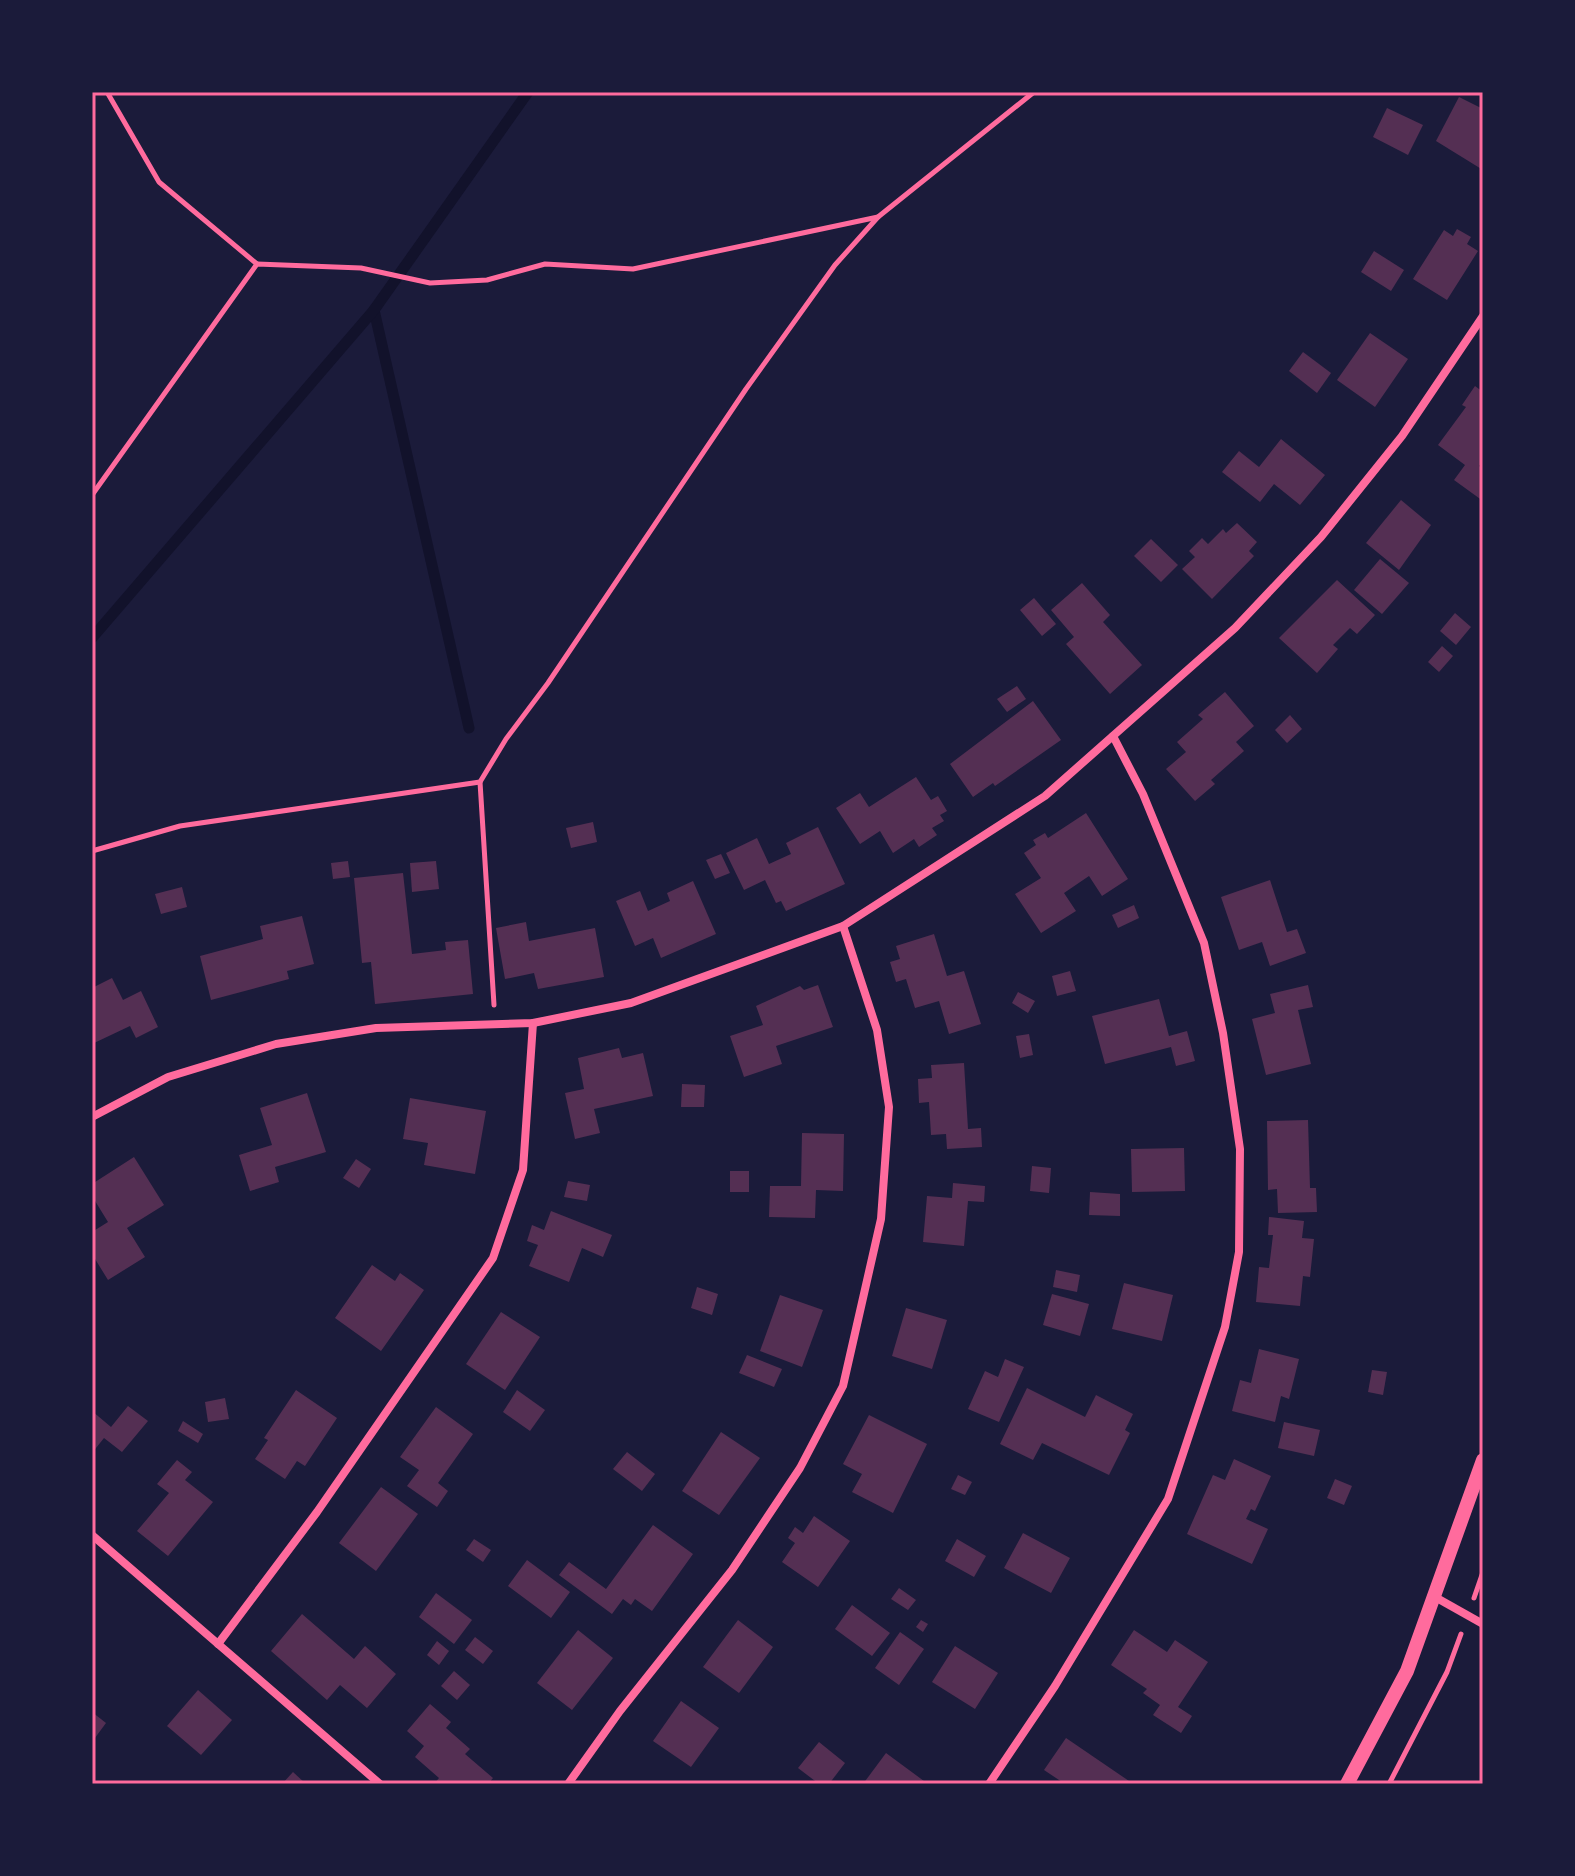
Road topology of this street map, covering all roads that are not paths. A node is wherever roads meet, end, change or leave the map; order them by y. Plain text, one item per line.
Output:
1 (1483, 316) edge
2 (1113, 736) junction
3 (843, 926) junction
4 (533, 1023) junction
5 (92, 1117) edge
6 (1483, 1460) edge
7 (92, 1535) edge
8 (1435, 1597) junction
9 (1483, 1624) edge
10 (218, 1644) junction
11 (380, 1784) edge
12 (568, 1784) edge
13 (989, 1784) edge
14 (1347, 1784) edge

1 - 2 street
2 - 3 street
2 - 13 street
3 - 4 street
3 - 12 street
4 - 5 street
4 - 10 street
6 - 8 street
7 - 10 street
8 - 9 street
8 - 14 street
10 - 11 street

